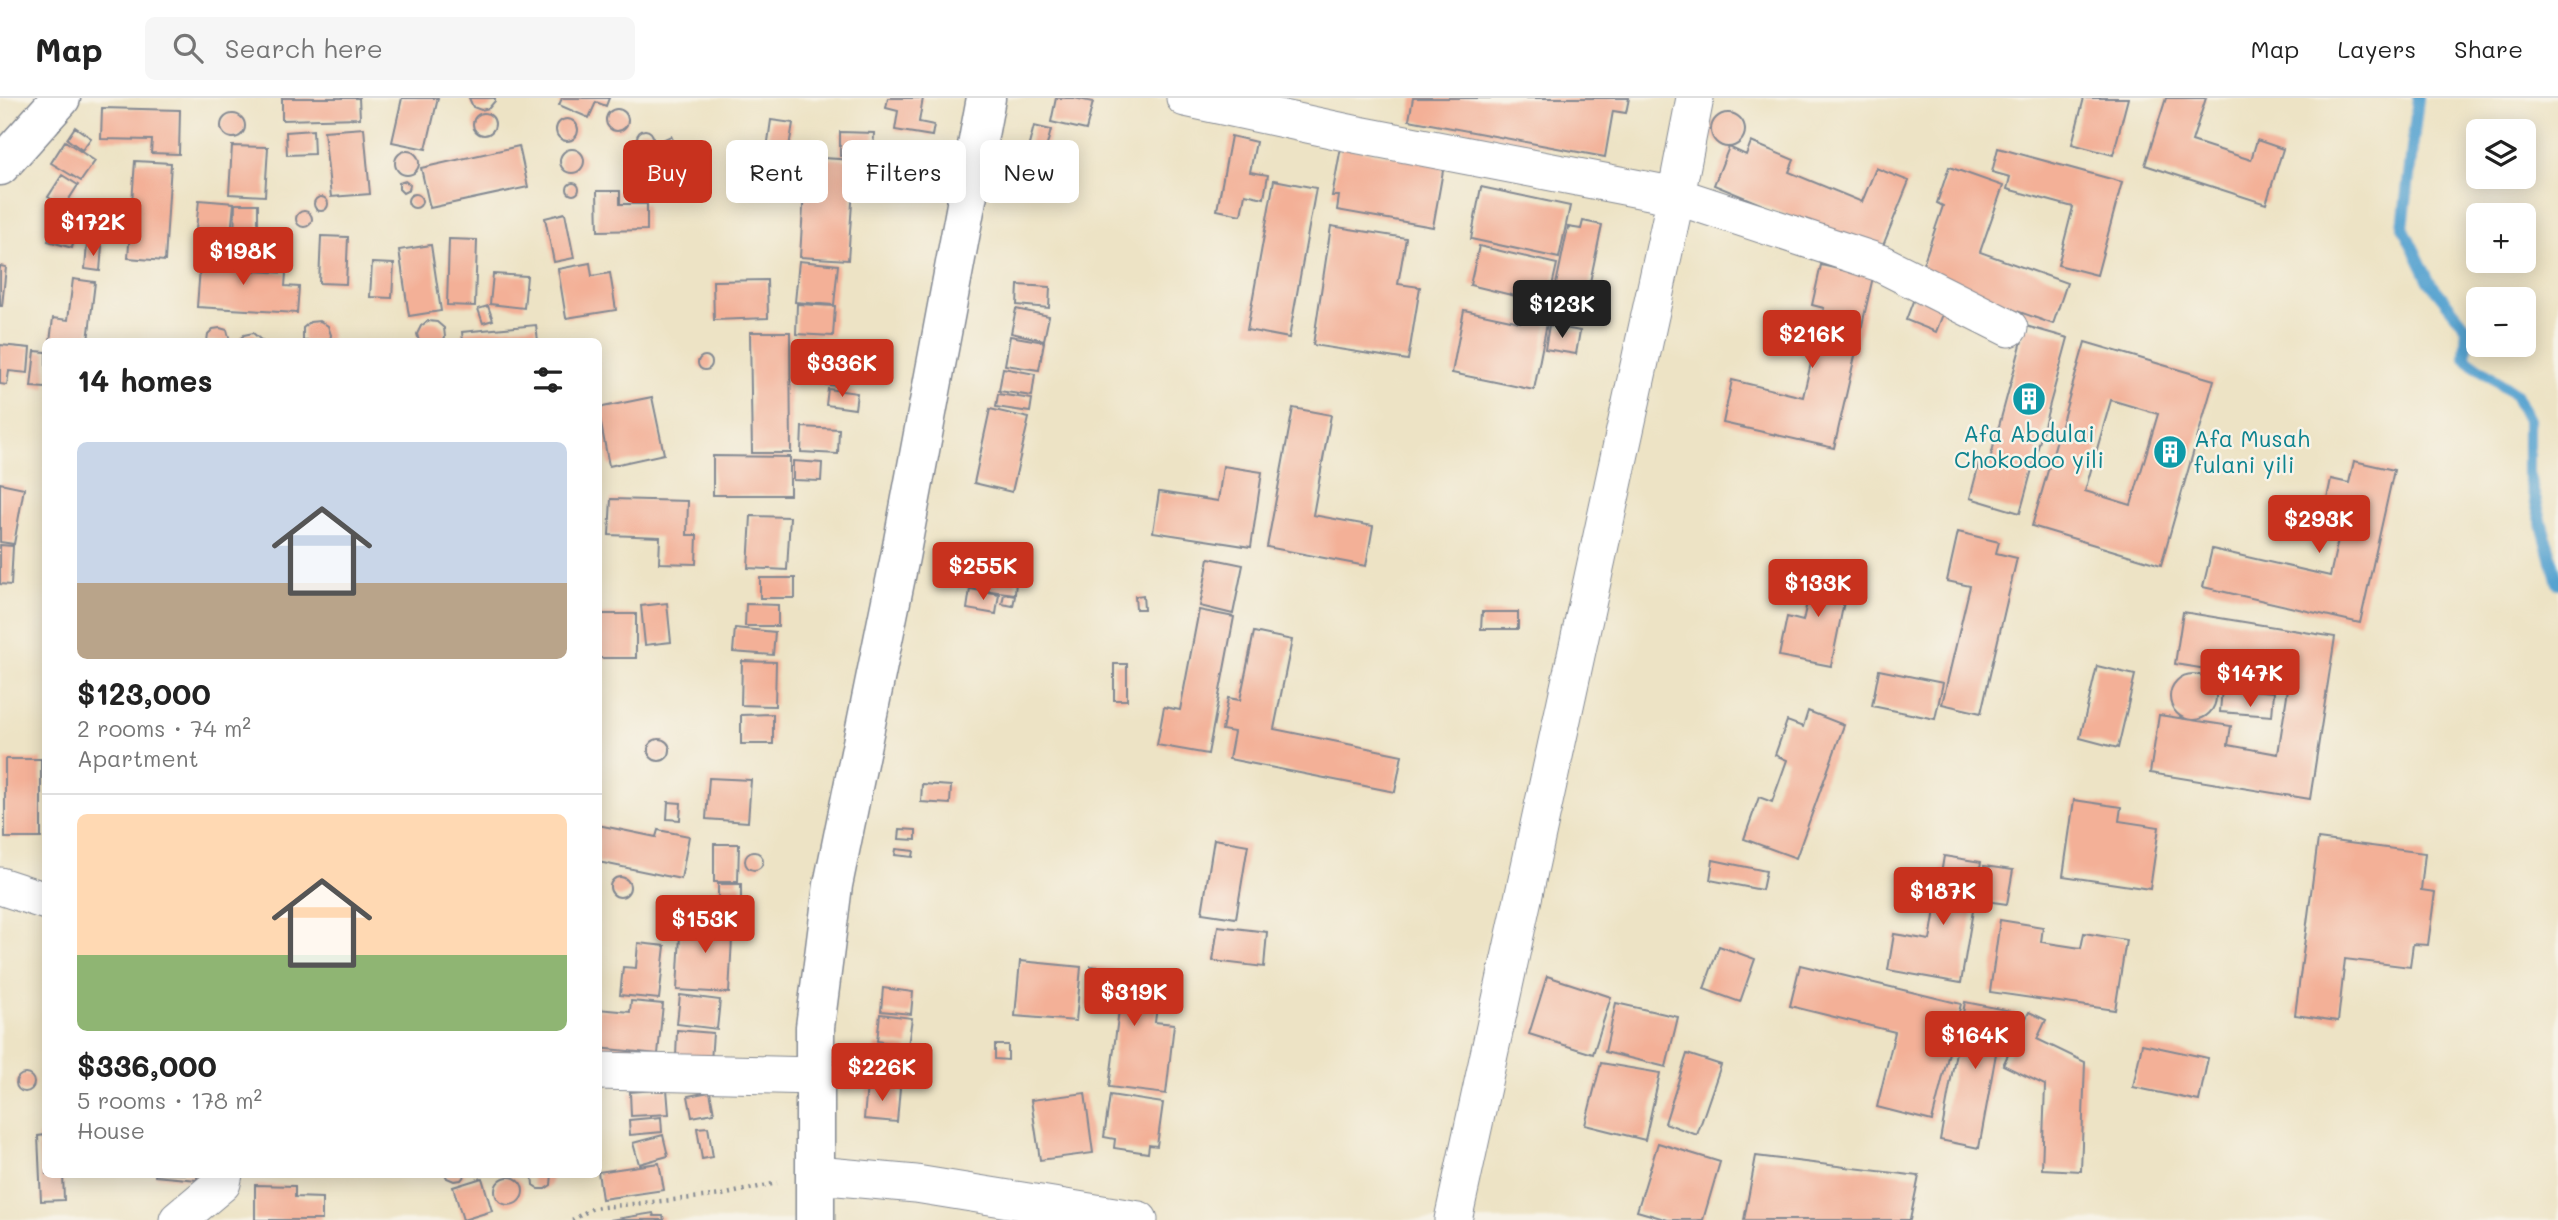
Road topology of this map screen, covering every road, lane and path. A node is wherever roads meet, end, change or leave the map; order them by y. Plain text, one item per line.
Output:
1 (61, 98) edge
2 (986, 98) edge
3 (1185, 98) edge
4 (1695, 98) edge
5 (0, 166) edge
6 (1676, 196) junction
7 (2009, 328) dead end
8 (0, 886) edge
9 (42, 900) edge
10 (602, 1071) edge
11 (815, 1076) junction
12 (816, 1175) junction
13 (223, 1178) edge
14 (178, 1220) edge
15 (572, 1220) edge
16 (815, 1220) edge
17 (1139, 1220) edge
18 (1453, 1220) edge

1 - 5 main road
2 - 11 main road
3 - 6 street
4 - 6 street
6 - 7 street
6 - 18 street
8 - 9 street
10 - 11 street
11 - 12 main road
12 - 15 path
12 - 16 main road
12 - 17 street
13 - 14 street

